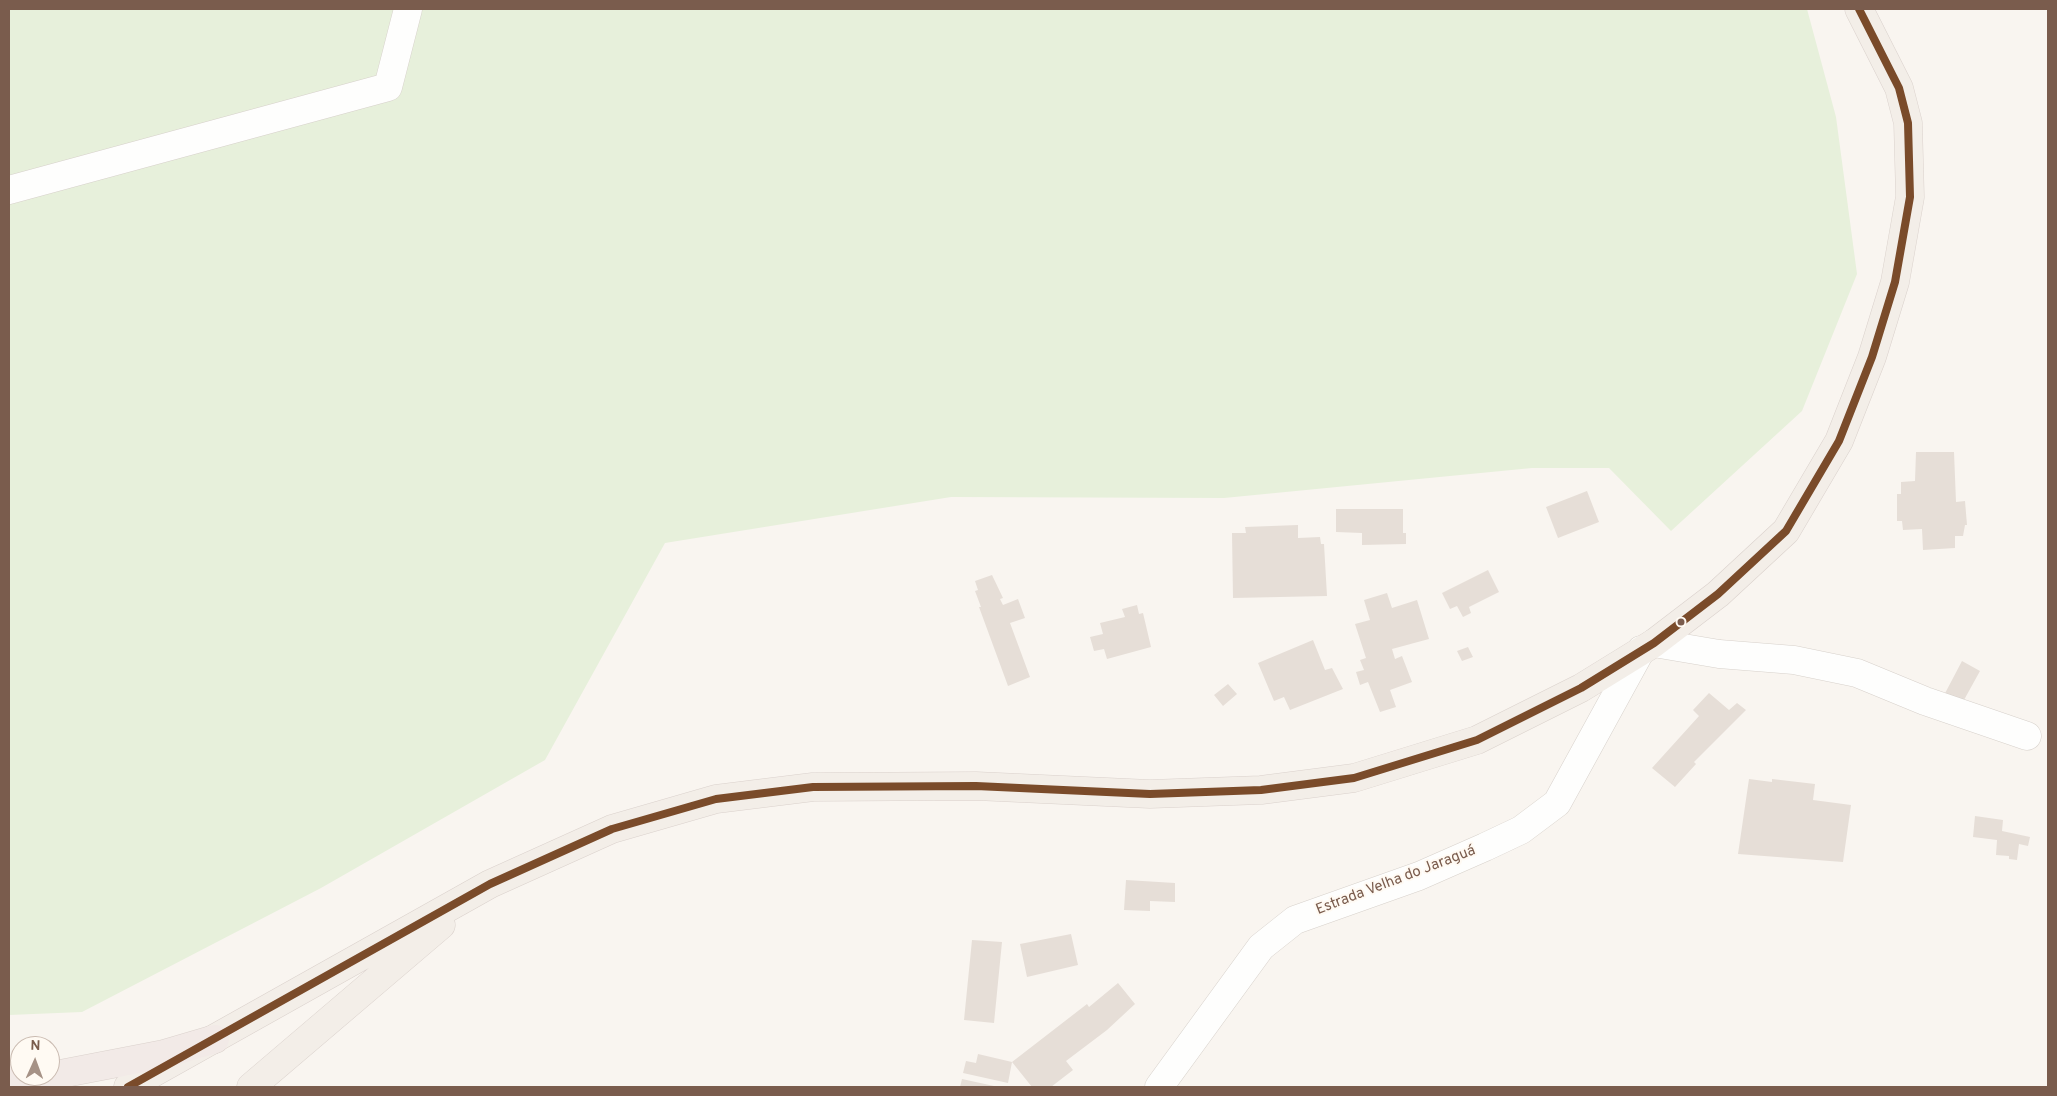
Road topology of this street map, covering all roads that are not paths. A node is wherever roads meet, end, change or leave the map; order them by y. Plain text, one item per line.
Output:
1 (408, 9) edge
2 (1859, 9) edge
3 (9, 190) edge
4 (1647, 646) junction
5 (2027, 736) dead end
6 (490, 884) junction
7 (216, 1039) junction
8 (60, 1074) edge
9 (128, 1087) edge
10 (251, 1087) edge
11 (1159, 1087) edge

1 - 3 street
2 - 4 main road
4 - 5 street
4 - 6 main road
4 - 11 street, Estrada Velha do Jaraguá
6 - 7 main road
6 - 10 main road
7 - 8 highway
7 - 9 main road

